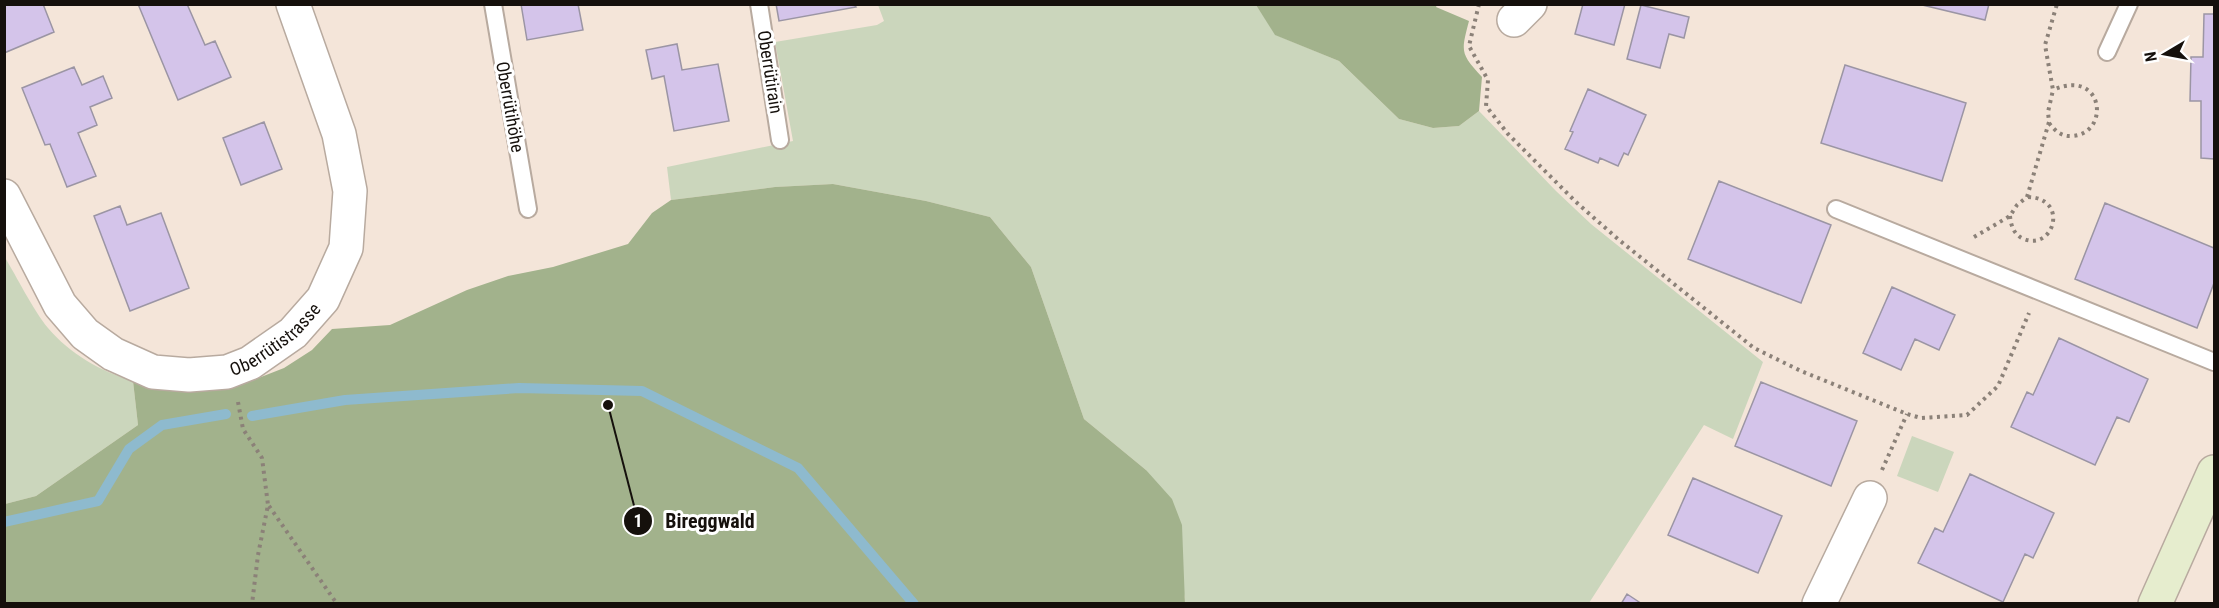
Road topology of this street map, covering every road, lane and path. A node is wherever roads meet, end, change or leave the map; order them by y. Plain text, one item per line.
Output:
1 (293, 4) edge
2 (493, 4) edge
3 (759, 4) edge
4 (1479, 4) edge
5 (2057, 4) edge
6 (2129, 4) edge
7 (2107, 52) dead end
8 (2053, 90) junction
9 (2049, 122) junction
10 (780, 140) dead end
11 (4, 196) edge
12 (2027, 197) junction
13 (1836, 208) dead end
14 (528, 209) dead end
15 (2010, 216) junction
16 (1966, 261) junction
17 (2038, 291) junction
18 (2214, 362) edge
19 (227, 372) junction
20 (1907, 414) junction
21 (1894, 439) dead end
22 (2214, 472) edge
23 (1870, 498) dead end
24 (268, 505) junction
25 (252, 603) edge
26 (337, 603) edge
27 (1819, 603) edge
28 (2155, 603) edge

1 - 19 street, Oberrütistrasse
2 - 14 lane, Oberrütihöhe
3 - 10 lane, Oberrütirain
4 - 20 path
5 - 8 path
6 - 7 lane
8 - 9 path
8 - 9 path
9 - 12 path
11 - 19 street, Oberrütistrasse
12 - 15 path
12 - 15 path
13 - 16 lane
15 - 16 path
16 - 17 lane
17 - 18 lane
17 - 20 path
19 - 24 path
20 - 21 path
22 - 28 street
23 - 27 street
24 - 25 path
24 - 26 path

